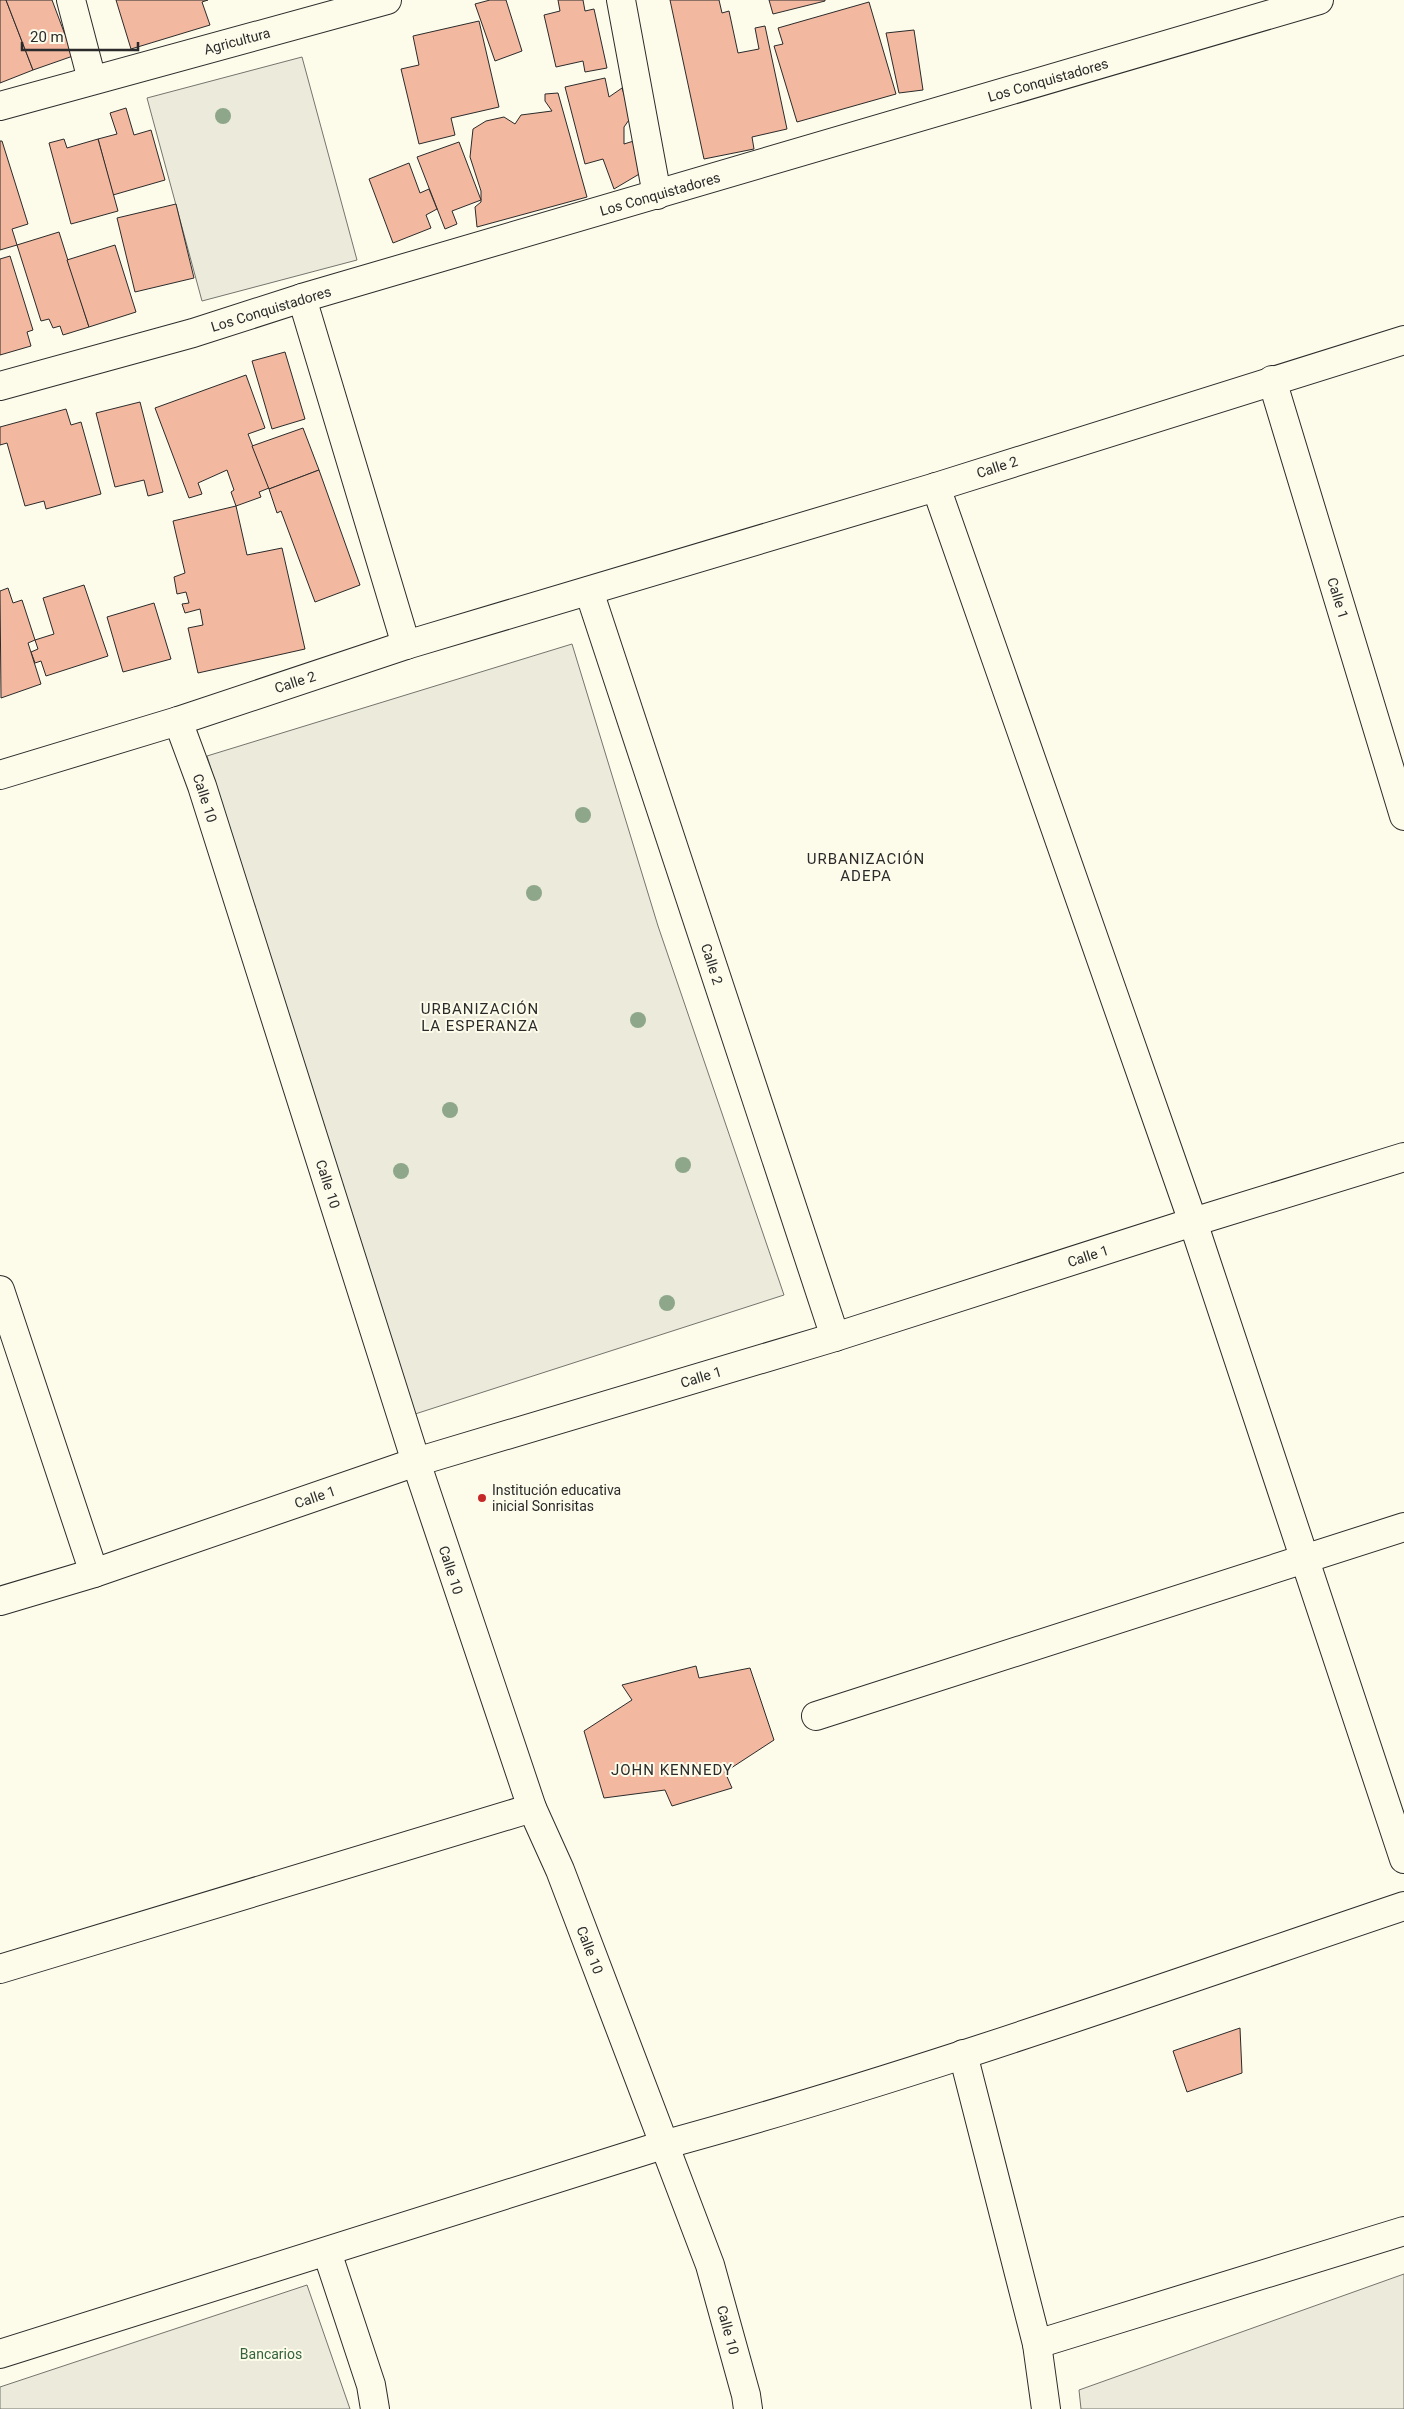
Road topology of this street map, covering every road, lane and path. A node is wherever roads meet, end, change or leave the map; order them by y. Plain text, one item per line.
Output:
1 (71, 0) edge
2 (387, 0) edge
3 (622, 0) edge
4 (1319, 0) edge
5 (92, 80) junction
6 (0, 106) edge
7 (657, 195) junction
8 (302, 298) junction
9 (1404, 340) edge
10 (1272, 380) junction
11 (0, 386) edge
12 (936, 486) junction
13 (590, 591) junction
14 (406, 645) junction
15 (178, 721) junction
16 (0, 775) edge
17 (1404, 816) edge
18 (1404, 1157) edge
19 (1193, 1222) junction
20 (0, 1290) edge
21 (835, 1337) junction
22 (416, 1462) junction
23 (1404, 1527) edge
24 (1305, 1559) junction
25 (94, 1573) junction
26 (0, 1601) edge
27 (816, 1716) dead end
28 (532, 1808) junction
29 (1404, 1859) edge
30 (1404, 1906) edge
31 (0, 1970) edge
32 (963, 2054) junction
33 (663, 2145) junction
34 (1404, 2231) edge
35 (327, 2252) junction
36 (1037, 2344) junction
37 (0, 2354) edge
38 (375, 2409) edge
39 (748, 2409) edge
40 (1046, 2409) edge

1 - 5 street
2 - 5 street, Agricultura
3 - 7 street
4 - 7 street, Los Conquistadores
5 - 6 street, Agricultura
7 - 8 street, Los Conquistadores
8 - 11 street, Los Conquistadores
8 - 14 street
9 - 10 street, Calle 2
10 - 12 street, Calle 2
10 - 17 street, Calle 1
12 - 13 street, Calle 2
12 - 19 street
13 - 14 street, Calle 2
13 - 21 street, Calle 2
14 - 15 street, Calle 2
15 - 16 street, Calle 2
15 - 22 street, Calle 10
18 - 19 street, Calle 1
19 - 21 street, Calle 1
19 - 24 street
20 - 25 street
21 - 22 street, Calle 1
22 - 25 street, Calle 1
22 - 28 street, Calle 10
23 - 24 street
24 - 27 street
24 - 29 street
25 - 26 street, Calle 1
28 - 31 street
28 - 33 street, Calle 10
30 - 32 street
32 - 33 street
32 - 36 street
33 - 35 street
33 - 39 street, Calle 10
34 - 36 street
35 - 37 street
35 - 38 street
36 - 40 street

